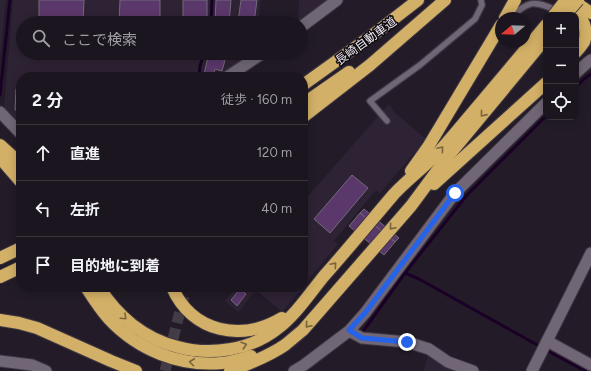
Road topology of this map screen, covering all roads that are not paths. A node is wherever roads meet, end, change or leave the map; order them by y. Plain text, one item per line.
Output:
1 (337, 0) edge
2 (418, 0) edge
3 (444, 0) edge
4 (481, 0) edge
5 (515, 0) edge
6 (566, 0) edge
7 (571, 0) edge
8 (578, 0) edge
9 (590, 10) edge
10 (508, 12) edge
11 (515, 12) edge
12 (556, 12) edge
13 (560, 12) edge
14 (568, 12) edge
15 (308, 22) edge
16 (543, 28) edge
17 (579, 29) edge
18 (495, 36) edge
19 (543, 41) edge
20 (581, 50) edge
21 (252, 60) edge
22 (522, 60) junction
23 (591, 60) edge
24 (579, 70) edge
25 (234, 72) edge
26 (308, 81) edge
27 (545, 84) edge
28 (308, 100) edge
29 (543, 106) edge
30 (308, 113) edge
31 (2, 114) edge
32 (387, 121) dead end
33 (16, 129) edge
34 (1, 152) edge
35 (16, 161) edge
36 (16, 174) edge
37 (396, 193) junction
38 (410, 206) junction
39 (16, 243) edge
40 (0, 250) edge
41 (16, 250) edge
42 (591, 253) edge
43 (0, 258) edge
44 (16, 269) edge
45 (0, 277) edge
46 (89, 292) edge
47 (102, 292) edge
48 (174, 292) edge
49 (309, 295) junction
50 (0, 320) edge
51 (349, 330) junction
52 (547, 340) junction
53 (285, 345) junction
54 (0, 361) edge
55 (591, 365) edge
56 (46, 371) edge
57 (136, 371) edge
58 (230, 371) edge
59 (294, 371) edge
60 (473, 371) edge
61 (532, 371) edge

1 - 15 street
2 - 26 highway, 長崎自動車道
3 - 28 highway, 長崎自動車道
3 - 30 highway
4 - 32 lane
5 - 10 highway
6 - 12 highway, bridge
6 - 20 highway
7 - 9 highway
8 - 14 highway, bridge
11 - 13 lane
16 - 22 highway
17 - 20 lane
18 - 37 highway
19 - 22 highway
21 - 25 street
37 -> 22 highway
22 -> 38 highway
23 - 24 street
27 - 38 highway
29 - 51 street
31 - 33 street
34 - 35 highway
34 - 36 highway
49 -> 37 highway
38 -> 53 highway
39 - 40 highway
41 - 43 highway
42 - 52 street
44 - 45 highway
53 -> 46 highway
47 -> 49 highway
48 - 49 highway
50 - 57 highway
51 - 59 street
51 - 60 street
52 - 55 street
52 - 61 street
53 - 58 highway
54 - 56 street

